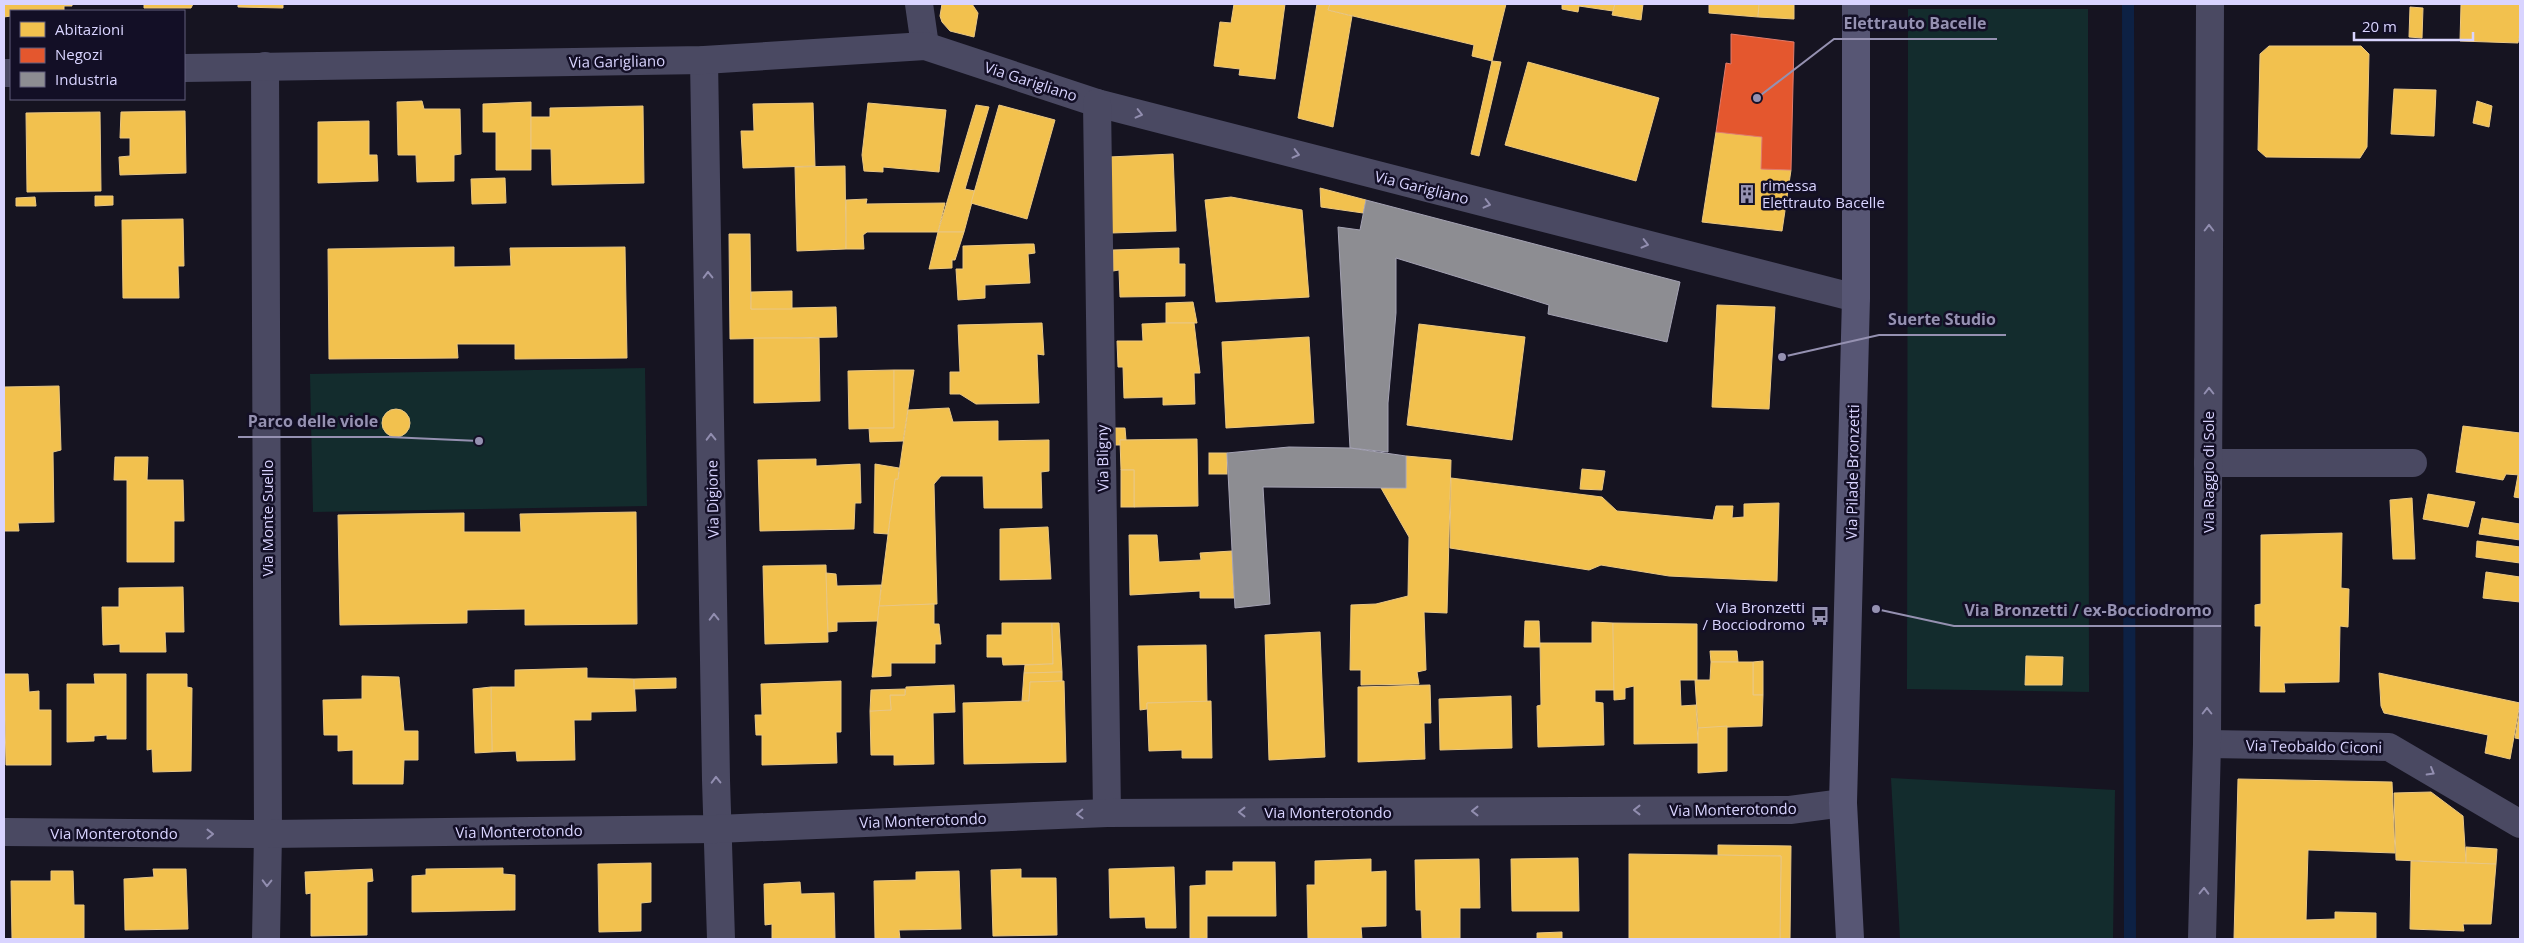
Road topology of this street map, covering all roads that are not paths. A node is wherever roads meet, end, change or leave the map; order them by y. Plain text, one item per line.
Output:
1 (919, 4) edge
2 (1856, 4) edge
3 (2210, 4) edge
4 (925, 46) junction
5 (704, 60) junction
6 (265, 66) junction
7 (185, 68) edge
8 (1097, 103) junction
9 (1856, 298) junction
10 (2208, 463) junction
11 (2413, 463) dead end
12 (2207, 744) junction
13 (1843, 804) junction
14 (1107, 813) junction
15 (2520, 824) edge
16 (717, 828) junction
17 (4, 832) edge
18 (268, 834) junction
19 (266, 939) edge
20 (721, 939) edge
21 (1850, 939) edge
22 (2202, 939) edge

1 - 4 street
2 - 9 main road, Via Pilade Bronzetti
10 -> 3 street, Via Raggio di Sole
4 - 5 street, Via Garigliano
4 - 8 street, Via Garigliano
5 - 6 street, Via Garigliano
16 -> 5 street, Via Digione
6 - 7 street, Via Garigliano
6 - 18 street, Via Monte Suello
8 -> 9 street, Via Garigliano
8 - 14 street, Via Bligny
9 - 13 main road, Via Pilade Bronzetti
10 - 11 street
12 -> 10 street, Via Raggio di Sole
12 -> 15 street, Via Teobaldo Ciconi
22 -> 12 street, Via Raggio di Sole
13 -> 14 street, Via Monterotondo
13 - 21 main road, Via Pilade Bronzetti
14 -> 16 street, Via Monterotondo
16 - 18 street, Via Monterotondo
16 - 20 street, Via Digione
17 -> 18 street, Via Monterotondo
18 -> 19 street, Via Monte Suello

